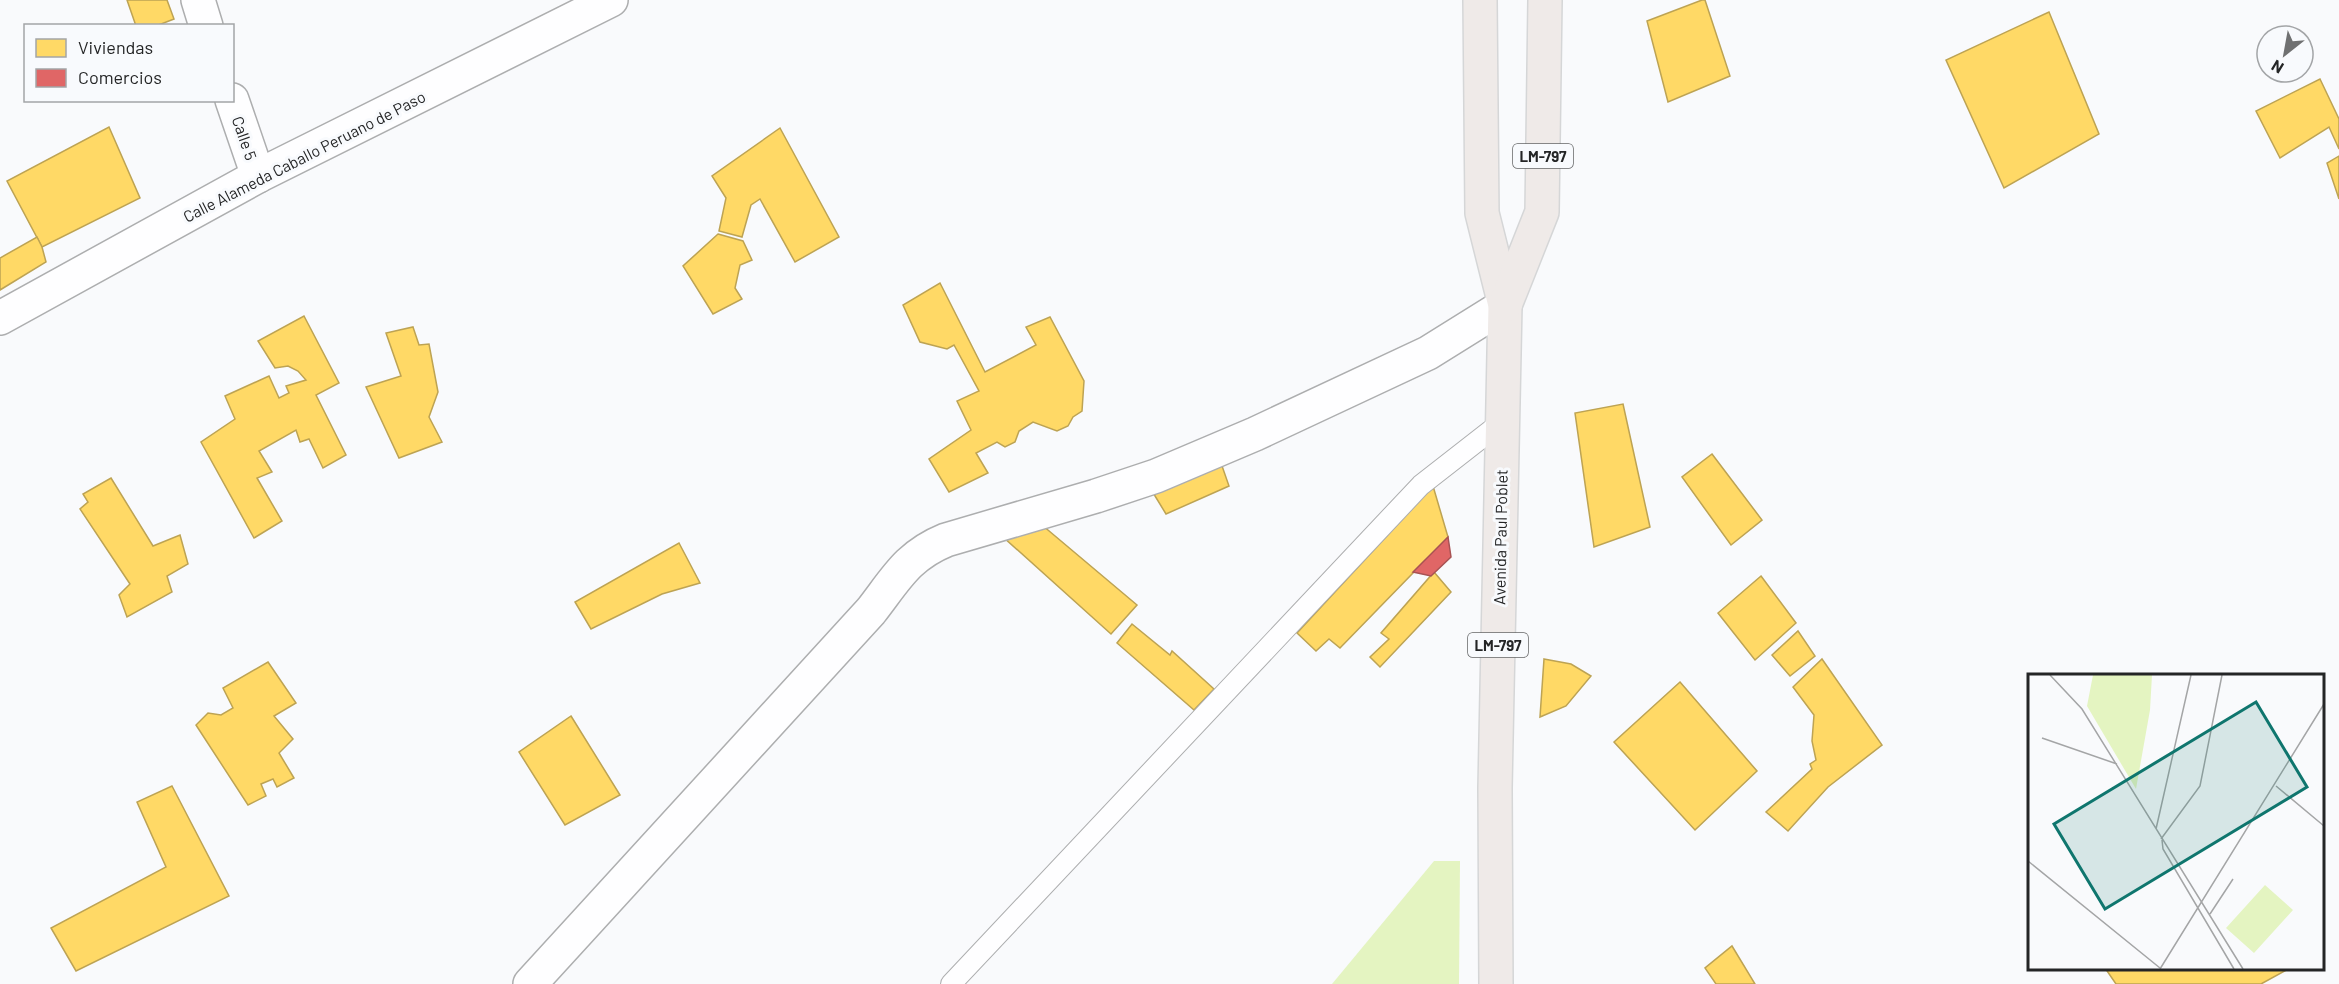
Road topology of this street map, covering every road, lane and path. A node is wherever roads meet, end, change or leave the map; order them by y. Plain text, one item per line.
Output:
1 (198, 0) edge
2 (610, 0) edge
3 (1480, 0) edge
4 (1545, 0) edge
5 (205, 24) edge
6 (233, 102) edge
7 (258, 176) junction
8 (1505, 305) junction
9 (0, 318) edge
10 (1503, 421) junction
11 (530, 984) edge
12 (951, 984) edge
13 (1496, 984) edge

1 - 5 street
2 - 7 street, Calle Alameda Caballo Peruano de Paso
3 - 8 main road, Avenida Paul Poblet / LM-797
4 - 8 main road, Avenida Paul Poblet / LM-797
6 - 7 street, Calle 5
7 - 9 street, Calle Alameda Caballo Peruano de Paso
8 - 10 main road, Avenida Paul Poblet / LM-797
8 - 11 street
10 - 12 lane
10 - 13 main road, Avenida Paul Poblet / LM-797

